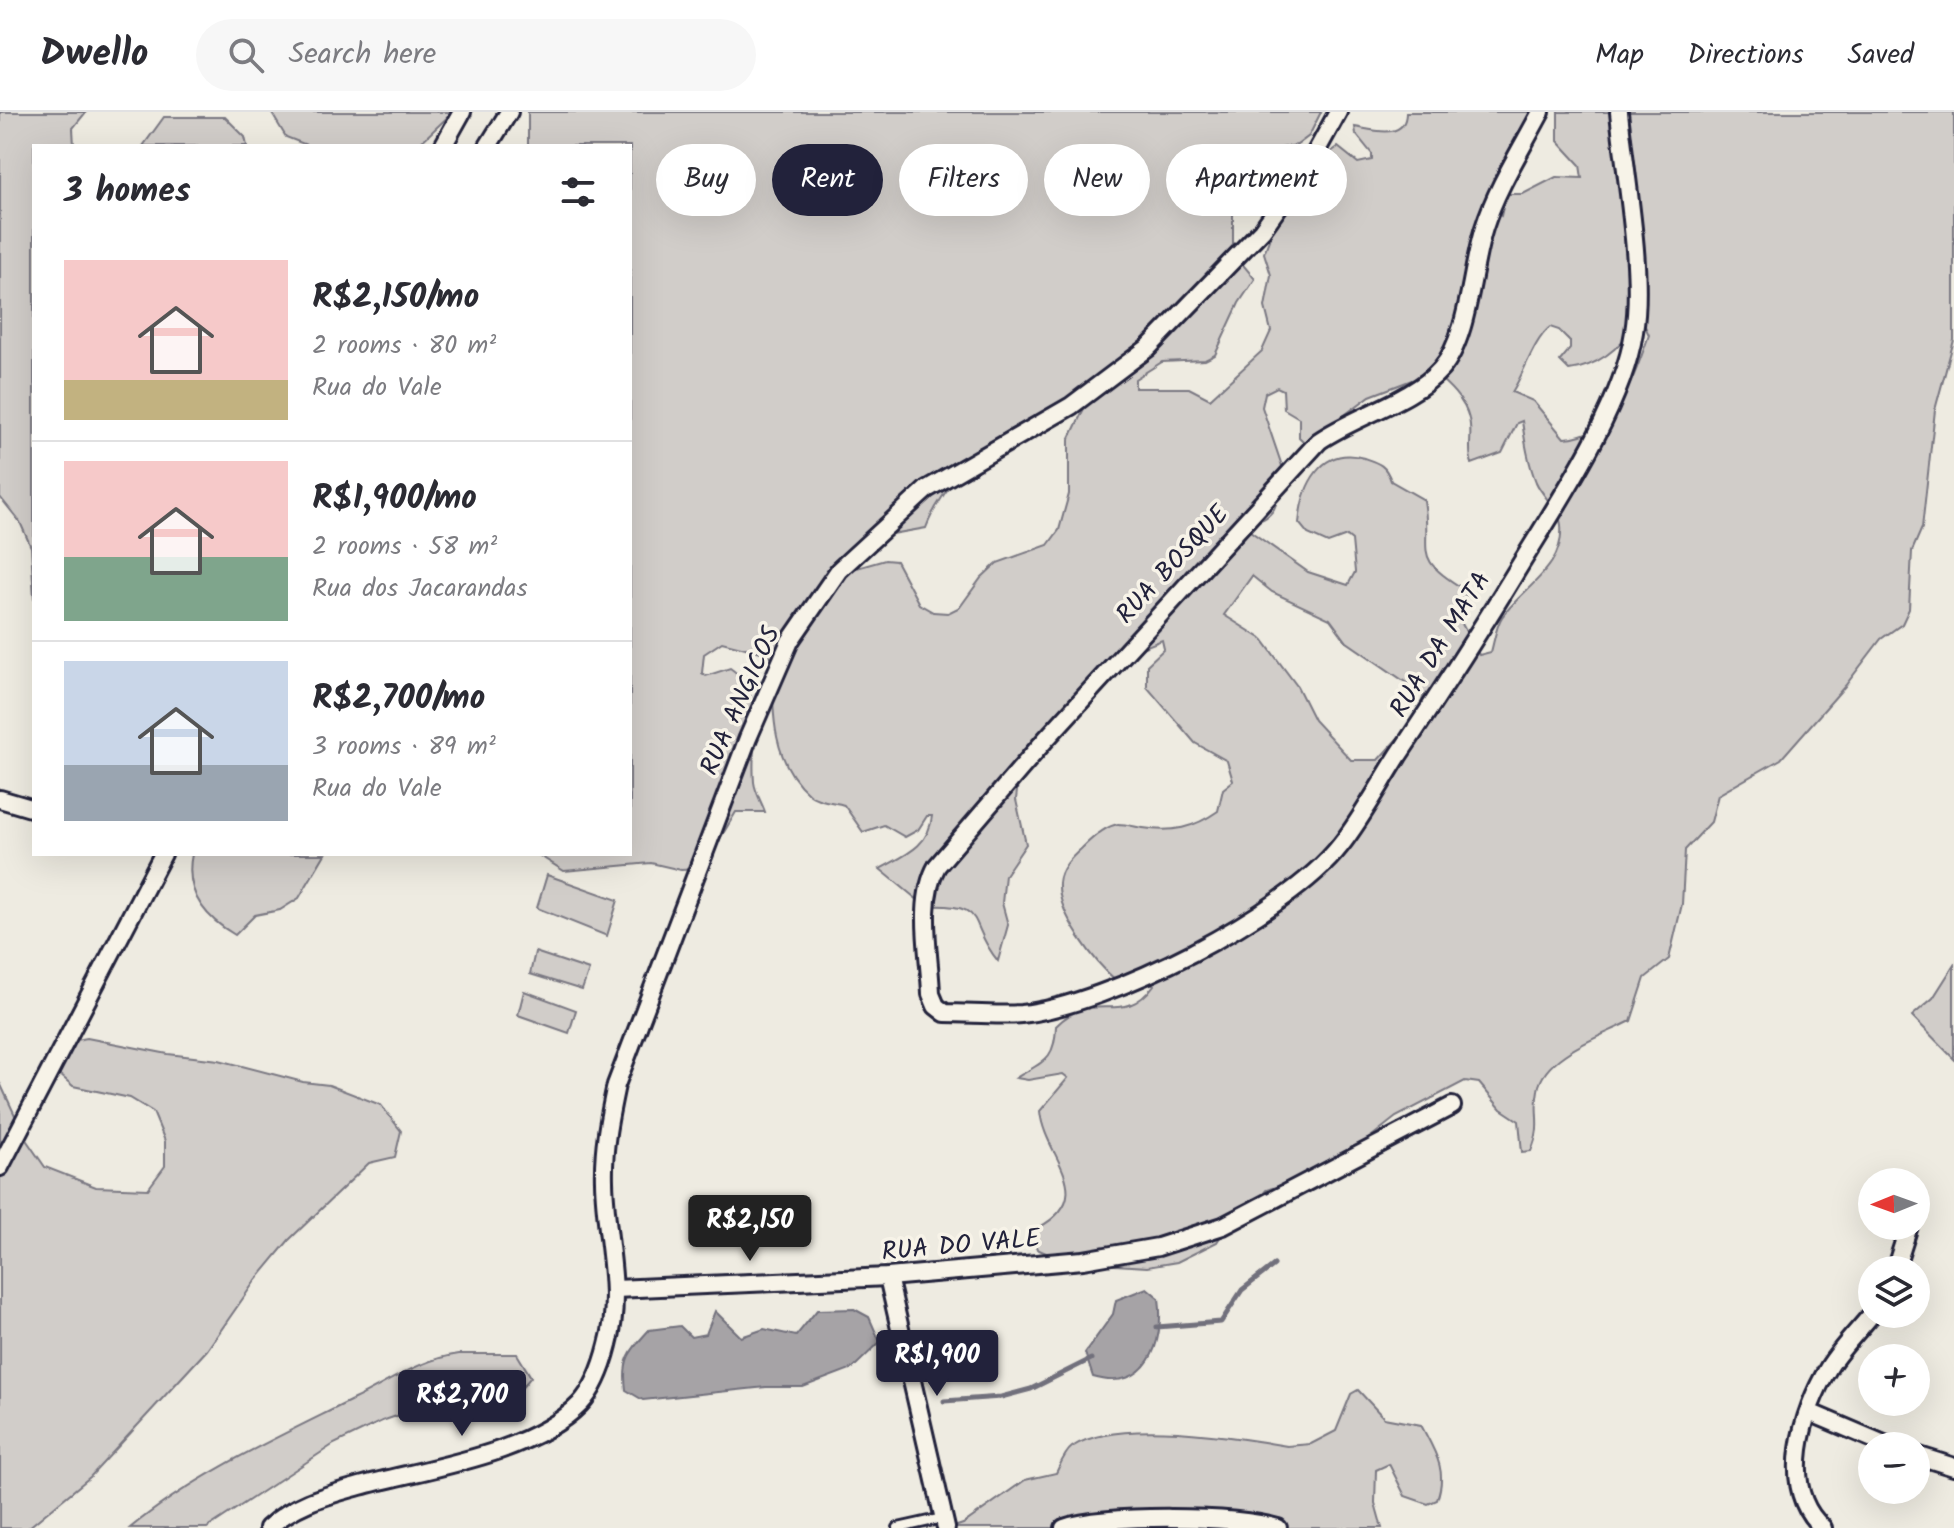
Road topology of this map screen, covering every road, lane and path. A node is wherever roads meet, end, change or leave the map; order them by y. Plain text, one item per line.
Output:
1 (462, 112) edge
2 (509, 112) edge
3 (1338, 112) edge
4 (1541, 112) edge
5 (1619, 112) edge
6 (444, 144) edge
7 (489, 144) edge
8 (0, 799) edge
9 (32, 808) edge
10 (162, 856) edge
11 (1020, 1014) joint
12 (1452, 1106) dead end
13 (0, 1167) edge
14 (888, 1277) junction
15 (615, 1289) junction
16 (1861, 1328) edge
17 (1809, 1412) junction
18 (1858, 1433) edge
19 (1930, 1459) edge
20 (1954, 1467) edge
21 (945, 1523) edge
22 (268, 1528) edge
23 (898, 1528) edge
24 (1064, 1528) edge
25 (1278, 1528) edge
26 (1823, 1528) edge

1 - 6 street
2 - 7 street
3 - 15 street, RUA ANGICOS
4 - 11 street, RUA BOSQUE
5 - 11 street, RUA DA MATA
8 - 9 street
10 - 13 street
12 - 14 street, RUA DO VALE
14 - 15 street, RUA DO VALE
14 - 21 street
15 - 22 street
16 - 17 street
17 - 18 street
17 - 26 street
19 - 20 street
21 - 23 lane
24 - 25 street

